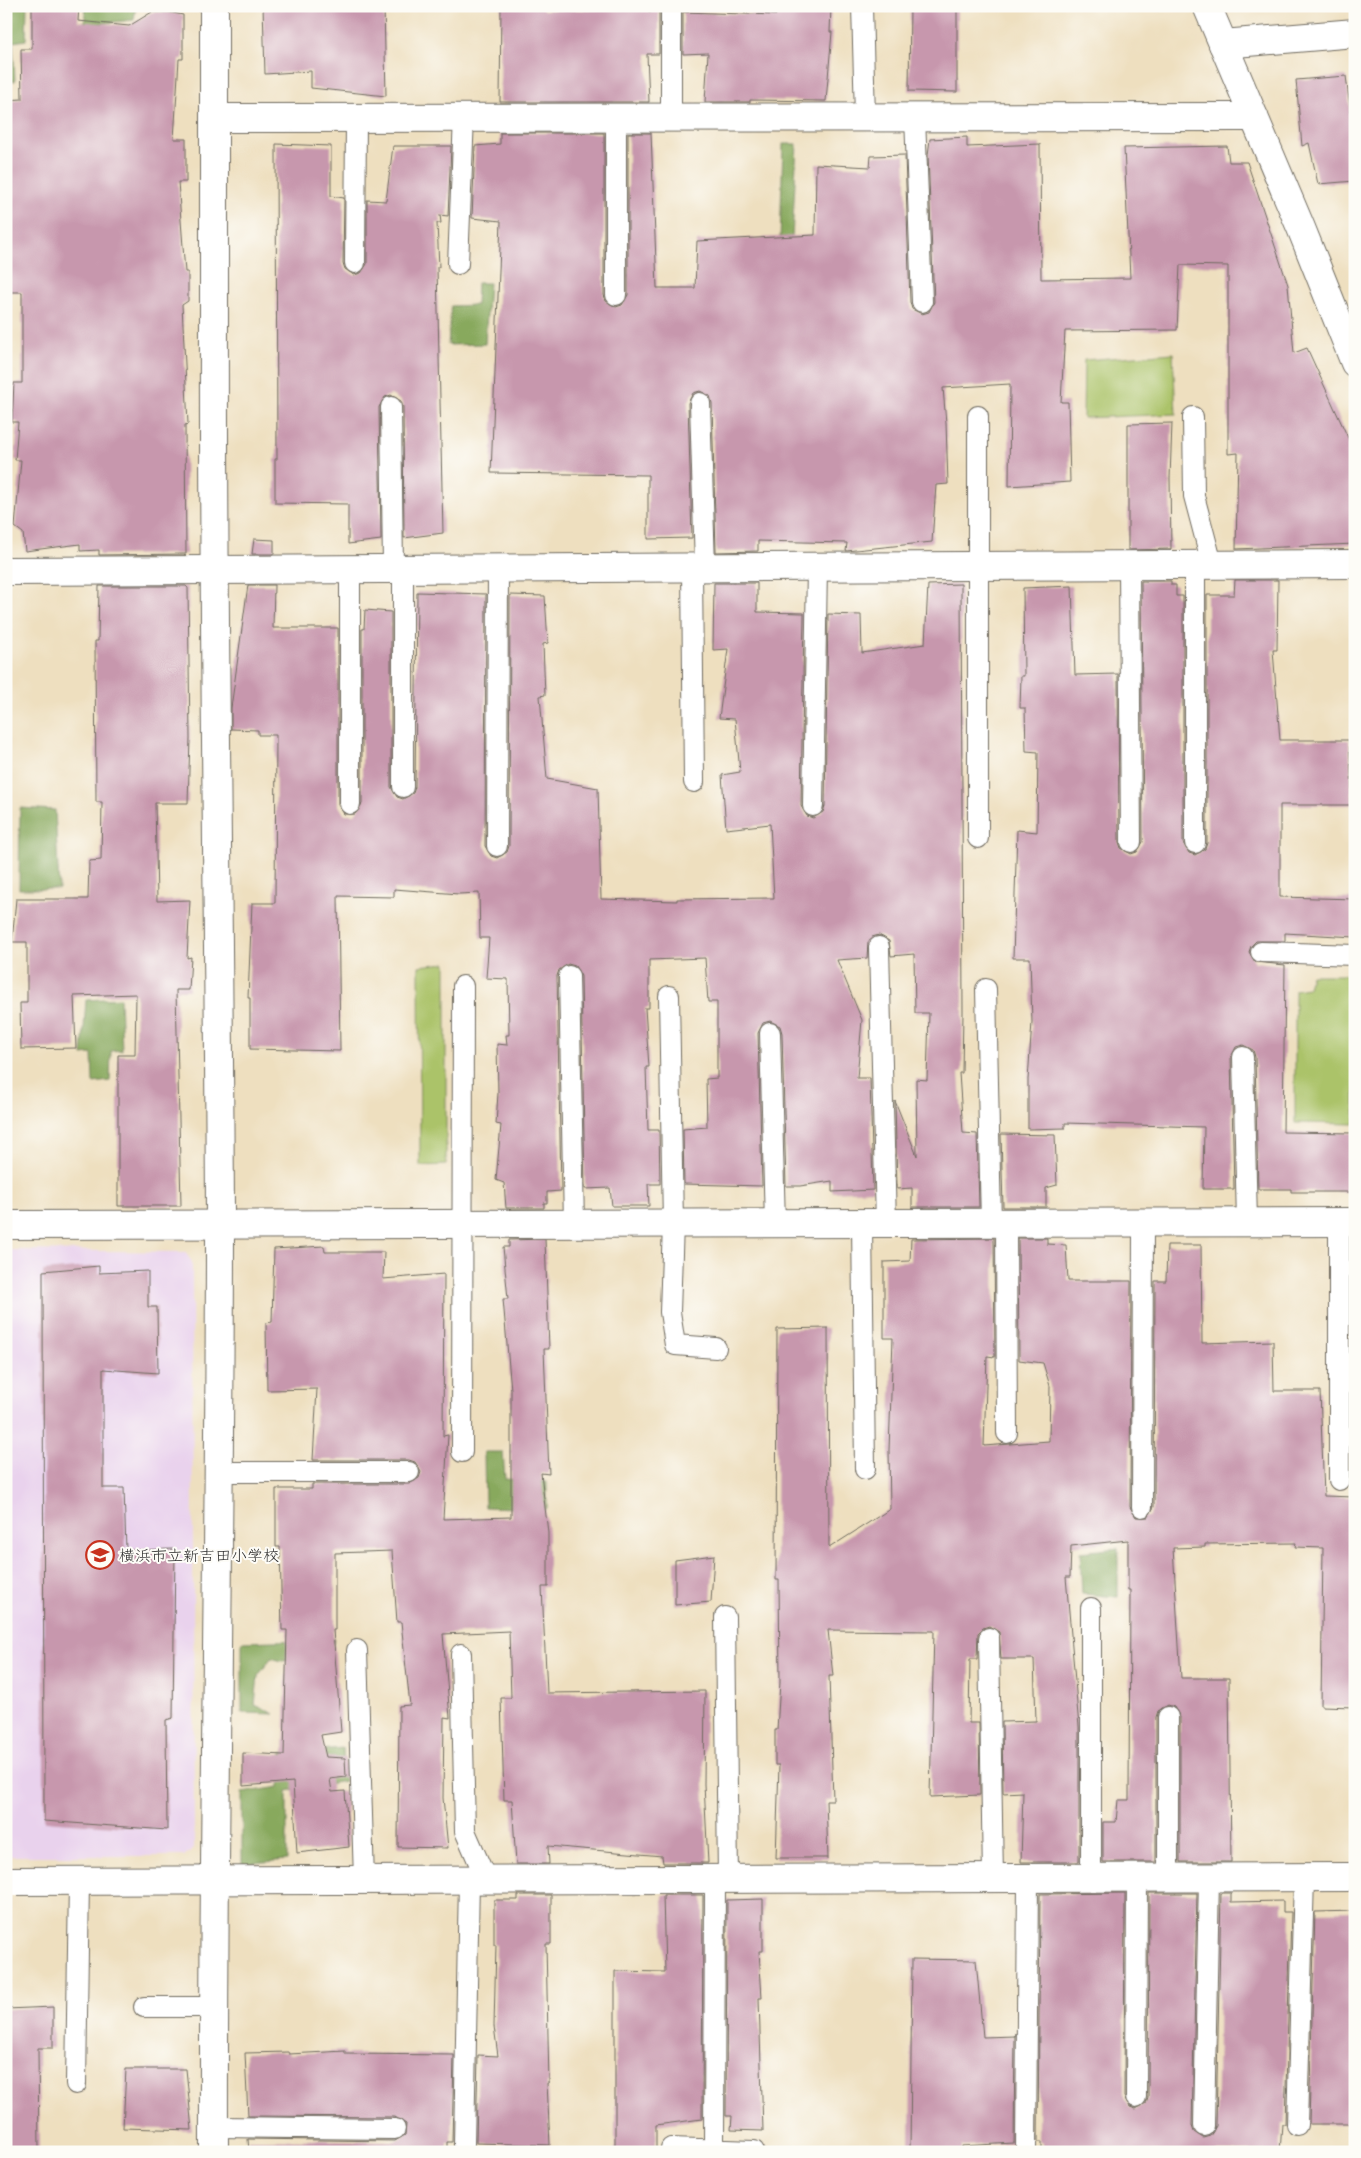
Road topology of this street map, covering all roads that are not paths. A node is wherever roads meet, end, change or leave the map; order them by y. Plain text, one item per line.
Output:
1 (214, 6) edge
2 (671, 6) edge
3 (862, 6) edge
4 (1207, 6) edge
5 (1355, 34) edge
6 (1223, 44) junction
7 (356, 117) junction
8 (464, 117) junction
9 (616, 117) junction
10 (671, 117) junction
11 (865, 117) junction
12 (915, 117) junction
13 (1254, 117) junction
14 (214, 118) junction
15 (354, 263) dead end
16 (458, 264) dead end
17 (616, 295) dead end
18 (922, 302) dead end
19 (1355, 363) edge
20 (700, 403) dead end
21 (391, 407) dead end
22 (978, 416) dead end
23 (1193, 416) dead end
24 (1203, 564) junction
25 (1355, 564) edge
26 (1129, 565) junction
27 (978, 566) junction
28 (699, 567) junction
29 (817, 567) junction
30 (350, 569) junction
31 (398, 569) junction
32 (498, 569) junction
33 (214, 570) junction
34 (6, 571) edge
35 (694, 782) dead end
36 (403, 787) dead end
37 (350, 804) dead end
38 (813, 806) dead end
39 (978, 838) dead end
40 (1131, 842) dead end
41 (1195, 844) dead end
42 (497, 846) dead end
43 (879, 947) dead end
44 (1261, 952) dead end
45 (1355, 955) edge
46 (569, 976) dead end
47 (462, 986) dead end
48 (986, 989) dead end
49 (670, 996) dead end
50 (770, 1033) dead end
51 (1243, 1057) dead end
52 (1247, 1222) junction
53 (1347, 1222) edge
54 (1143, 1223) junction
55 (220, 1224) junction
56 (463, 1224) junction
57 (574, 1224) junction
58 (673, 1224) junction
59 (775, 1224) junction
60 (874, 1224) junction
61 (999, 1224) junction
62 (6, 1225) edge
63 (716, 1348) dead end
64 (1007, 1433) dead end
65 (462, 1452) dead end
66 (865, 1469) dead end
67 (217, 1472) junction
68 (409, 1472) dead end
69 (1339, 1480) dead end
70 (1142, 1507) dead end
71 (1091, 1608) dead end
72 (725, 1618) dead end
73 (988, 1638) dead end
74 (357, 1650) dead end
75 (460, 1654) dead end
76 (1168, 1716) dead end
77 (993, 1878) junction
78 (1028, 1878) junction
79 (1091, 1878) junction
80 (1138, 1878) junction
81 (1168, 1878) junction
82 (1209, 1878) junction
83 (1304, 1878) junction
84 (1355, 1878) edge
85 (722, 1879) junction
86 (214, 1880) junction
87 (364, 1880) junction
88 (478, 1880) junction
89 (6, 1881) edge
90 (79, 1881) junction
91 (144, 2007) dead end
92 (214, 2007) junction
93 (76, 2084) dead end
94 (1136, 2098) dead end
95 (1297, 2125) dead end
96 (1204, 2126) dead end
97 (395, 2129) dead end
98 (214, 2139) edge
99 (464, 2145) dead end
100 (671, 2148) dead end
101 (714, 2149) junction
102 (754, 2150) dead end
103 (1026, 2152) edge

1 - 14 street
2 - 10 lane
3 - 11 lane
4 - 6 street
5 - 6 street
6 - 13 street
7 - 8 street
7 - 14 street
7 - 15 lane
8 - 9 street
8 - 16 lane
9 - 10 street
9 - 17 lane
10 - 11 street
11 - 12 street
12 - 13 street
12 - 18 lane
13 - 19 street
14 - 33 street
20 - 28 lane
21 - 31 lane
22 - 27 lane
23 - 24 lane
24 - 25 street
24 - 26 street
24 - 41 lane
26 - 27 street
26 - 40 lane
27 - 29 street
27 - 39 lane
28 - 29 street
28 - 32 street
28 - 35 lane
29 - 38 lane
30 - 31 street
30 - 33 street
30 - 37 lane
31 - 32 street
31 - 36 lane
32 - 42 lane
33 - 34 street
33 - 55 street
43 - 60 lane
44 - 45 lane
46 - 57 lane
47 - 56 lane
48 - 61 lane
49 - 58 lane
50 - 59 lane
51 - 52 lane
52 - 53 street
52 - 54 street
53 - 69 lane
54 - 61 street
54 - 70 lane
55 - 56 street
55 - 62 street
55 - 67 street
56 - 57 street
56 - 65 lane
57 - 58 street
58 - 59 street
58 - 63 lane
59 - 60 street
60 - 61 street
60 - 66 lane
61 - 64 lane
67 - 68 lane
67 - 86 street
71 - 79 lane
72 - 85 lane
73 - 77 lane
74 - 87 lane
75 - 88 lane
76 - 81 lane
77 - 78 street
77 - 85 street
78 - 79 street
78 - 103 lane
79 - 80 street
80 - 81 street
80 - 94 lane
81 - 82 street
82 - 83 street
82 - 96 lane
83 - 84 street
83 - 95 lane
85 - 88 street
85 - 101 lane
86 - 87 street
86 - 90 street
86 - 92 street
87 - 88 street
88 - 99 lane
89 - 90 street
90 - 93 lane
91 - 92 lane
92 - 98 street
97 - 98 lane
100 - 101 lane
101 - 102 lane

